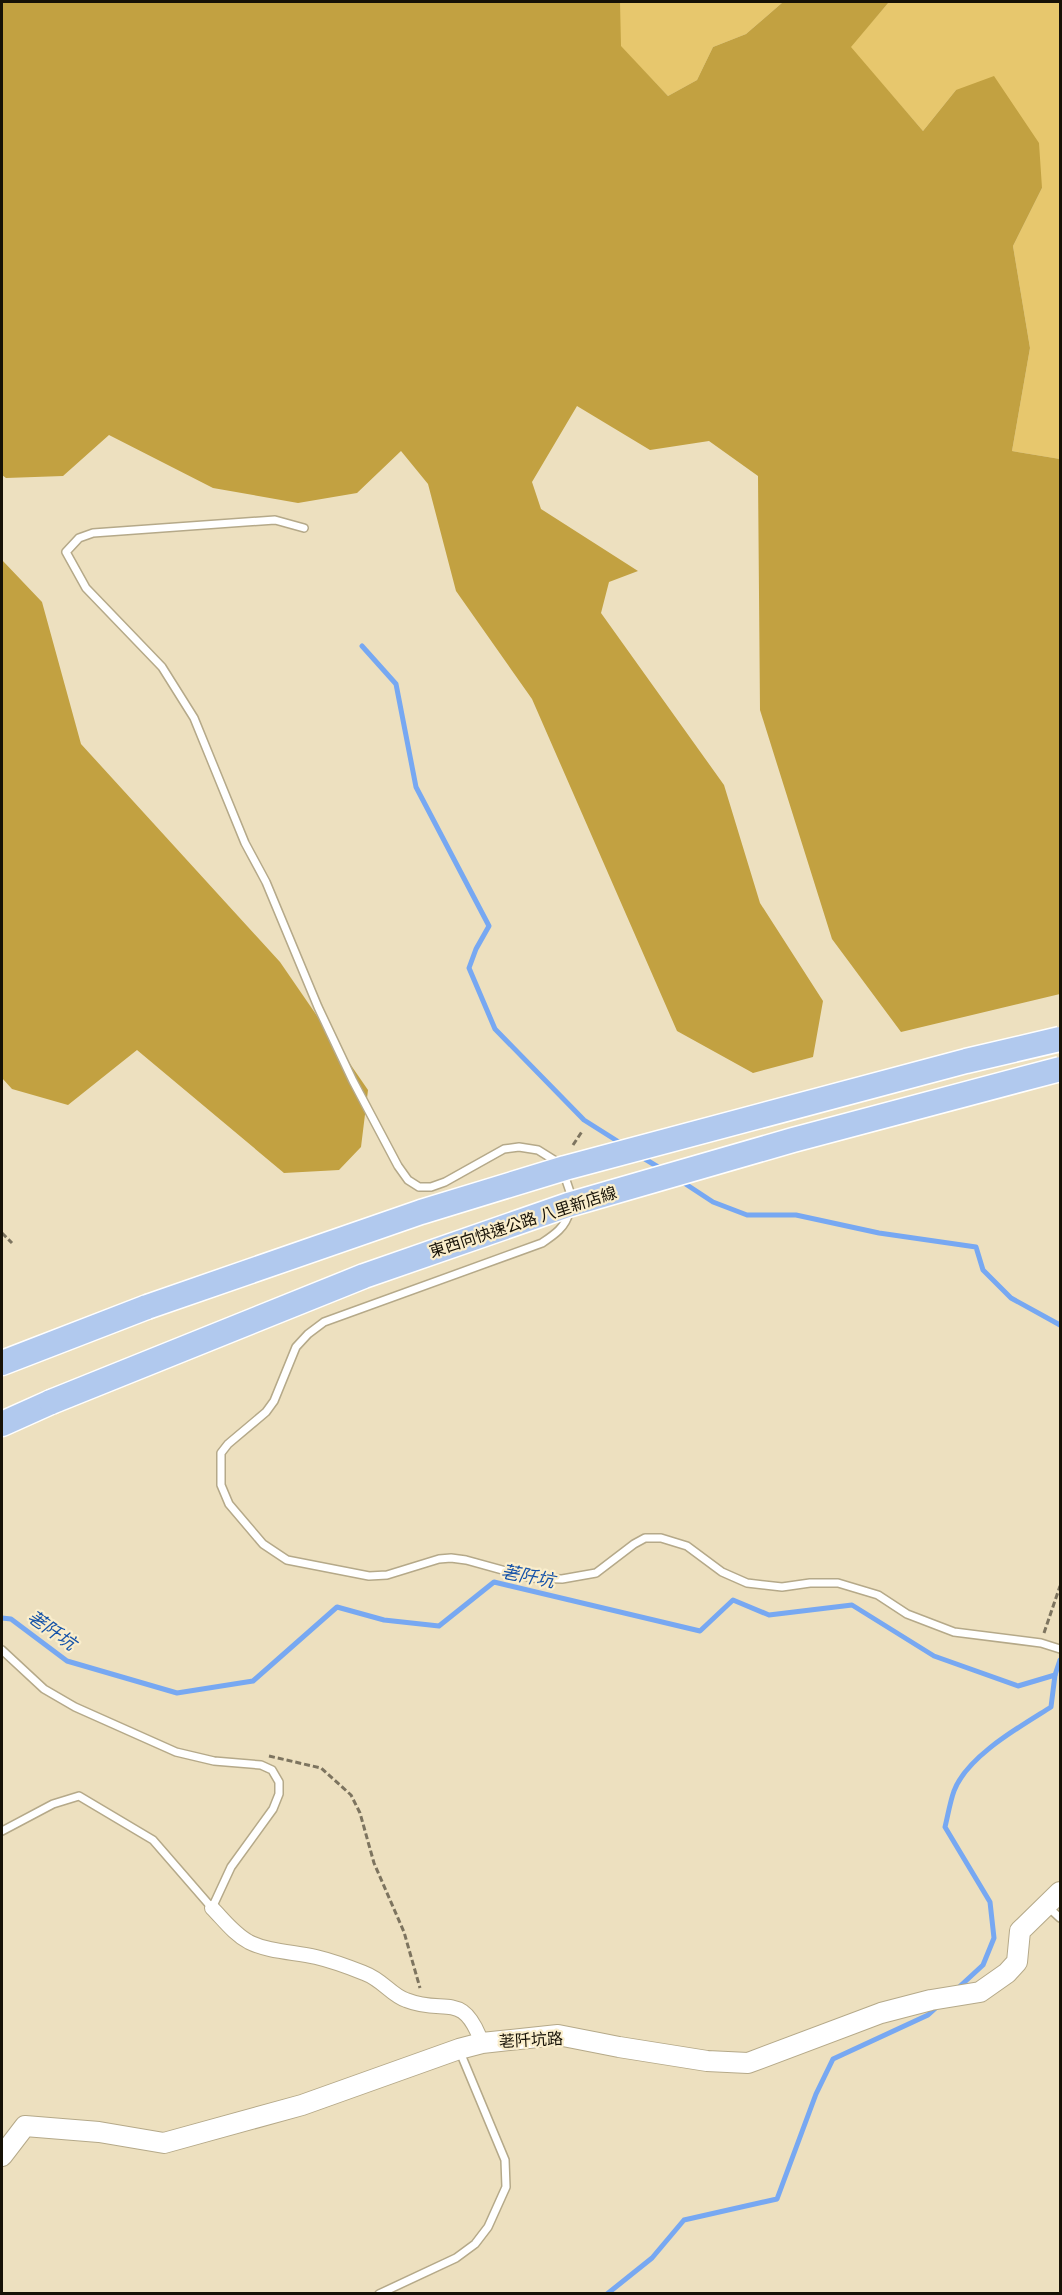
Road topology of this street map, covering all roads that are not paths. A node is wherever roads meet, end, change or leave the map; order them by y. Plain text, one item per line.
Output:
1 (304, 528) dead end
2 (1060, 1039) edge
3 (1060, 1069) edge
4 (2, 1363) edge
5 (2, 1424) edge
6 (1060, 1649) edge
7 (2, 1650) edge
8 (2, 1831) edge
9 (1056, 1905) edge
10 (212, 1908) junction
11 (482, 2043) junction
12 (459, 2049) junction
13 (2, 2156) edge
14 (379, 2294) edge

1 - 6 lane
2 - 4 highway, bridge
3 - 5 highway, 東西向快速公路 八里新店線, bridge
7 - 10 lane
8 - 10 lane
9 - 11 street, 荖阡坑路
10 - 11 street
11 - 12 street, 荖阡坑路
12 - 13 street, 荖阡坑路
12 - 14 lane

